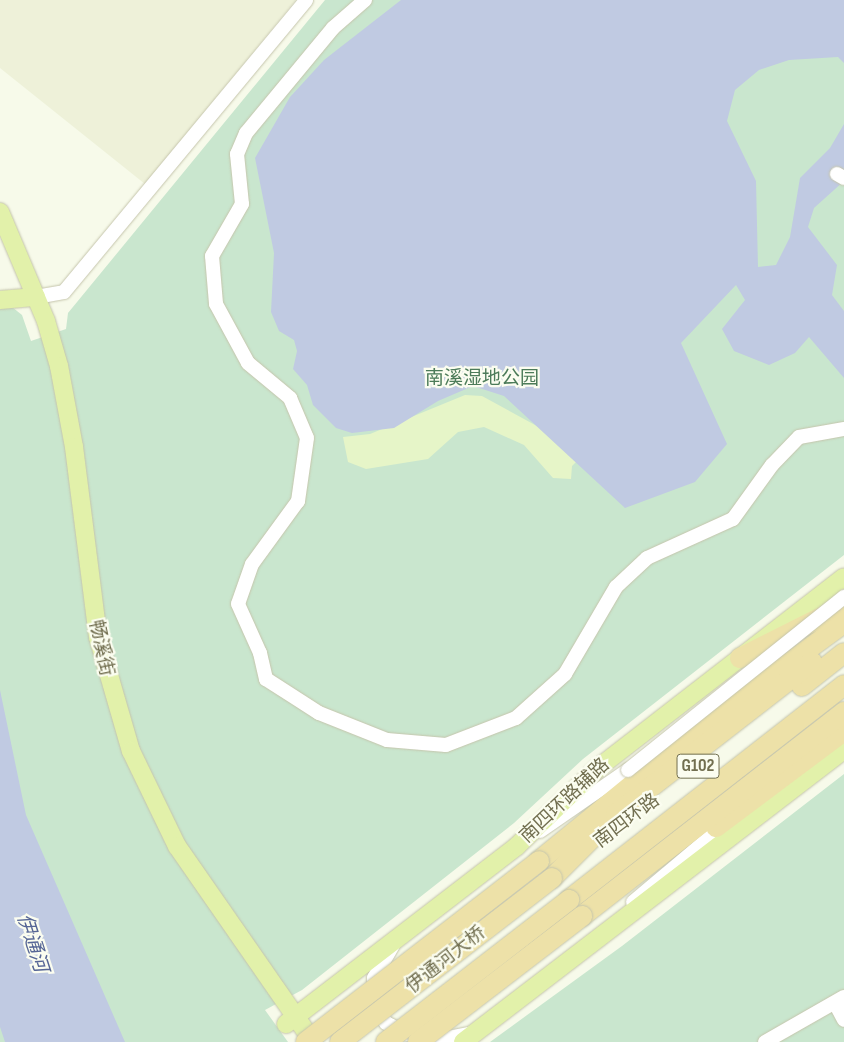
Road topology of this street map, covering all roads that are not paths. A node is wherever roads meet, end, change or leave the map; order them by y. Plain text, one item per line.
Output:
1 (306, 0) edge
2 (365, 0) edge
3 (0, 212) edge
4 (0, 235) edge
5 (31, 297) junction
6 (0, 300) edge
7 (844, 429) edge
8 (844, 577) edge
9 (844, 597) edge
10 (844, 606) edge
11 (844, 623) edge
12 (844, 632) edge
13 (844, 654) edge
14 (740, 658) junction
15 (844, 685) edge
16 (844, 712) edge
17 (844, 731) edge
18 (841, 756) edge
19 (641, 795) junction
20 (582, 824) junction
21 (517, 846) junction
22 (693, 847) junction
23 (552, 878) junction
24 (569, 900) joint
25 (585, 914) junction
26 (395, 942) junction
27 (550, 974) junction
28 (840, 1000) edge
29 (844, 1020) edge
30 (290, 1021) junction
31 (469, 1038) edge
32 (299, 1042) edge
33 (306, 1042) edge
34 (313, 1042) edge
35 (340, 1042) edge
36 (386, 1042) edge
37 (418, 1042) edge
38 (765, 1042) edge

1 - 5 street
2 - 7 street
3 - 5 main road, 畅溪街
4 - 5 main road, 畅溪街
5 - 6 main road
5 - 30 main road, 畅溪街
8 - 14 main road, 南四环路辅路
9 - 21 street, bridge
10 - 14 highway
11 - 20 highway
12 - 19 highway
13 - 23 highway, 南四环路 / G102
14 - 21 main road, 南四环路辅路
15 - 24 highway, 南四环路 / G102
16 - 25 highway
17 - 22 highway
18 - 27 main road
19 - 20 highway
19 - 23 highway
20 - 33 highway, bridge
21 - 26 main road, 南四环路辅路
22 - 25 highway
22 - 27 street
23 - 35 highway, 伊通河大桥 / G102, bridge
24 - 36 highway, 伊通河大桥 / G102, bridge
25 - 37 highway, bridge
26 - 30 main road, 南四环路辅路
26 - 31 street
27 - 31 main road
28 - 29 street
28 - 38 street
30 - 32 main road, 畅溪街
30 - 34 main road, 畅溪街

